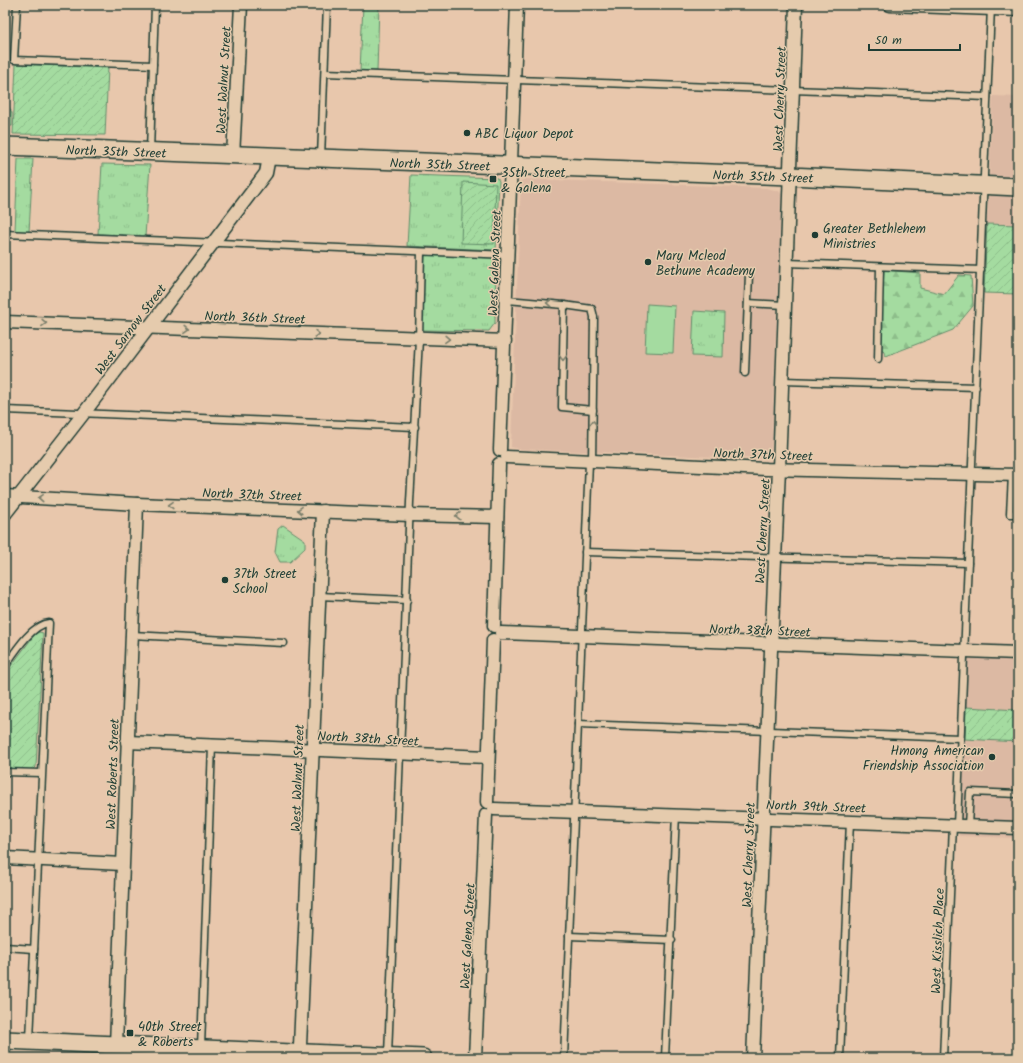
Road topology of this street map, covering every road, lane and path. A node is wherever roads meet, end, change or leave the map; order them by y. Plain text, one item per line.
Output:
1 (17, 5) edge
2 (155, 5) edge
3 (241, 5) edge
4 (327, 5) edge
5 (517, 5) edge
6 (796, 5) edge
7 (890, 5) edge
8 (991, 7) edge
9 (1018, 10) edge
10 (153, 65) junction
11 (325, 74) junction
12 (515, 80) junction
13 (793, 90) junction
14 (987, 97) junction
15 (5, 146) edge
16 (150, 152) junction
17 (233, 156) junction
18 (269, 157) junction
19 (321, 159) junction
20 (512, 167) junction
21 (790, 176) junction
22 (984, 185) junction
23 (1018, 187) edge
24 (5, 234) edge
25 (213, 242) junction
26 (421, 252) junction
27 (508, 255) junction
28 (787, 263) junction
29 (880, 267) junction
30 (980, 270) junction
31 (749, 274) dead end
32 (506, 300) junction
33 (748, 303) junction
34 (564, 305) junction
35 (785, 305) junction
36 (5, 322) edge
37 (148, 327) junction
38 (419, 338) junction
39 (505, 341) junction
40 (878, 359) dead end
41 (745, 373) dead end
42 (782, 382) junction
43 (976, 387) junction
44 (5, 410) edge
45 (593, 410) junction
46 (84, 413) junction
47 (415, 427) junction
48 (502, 457) junction
49 (590, 462) junction
50 (779, 469) junction
51 (1015, 475) edge
52 (972, 476) junction
53 (5, 496) edge
54 (19, 497) junction
55 (137, 504) junction
56 (322, 511) junction
57 (5, 514) edge
58 (1018, 514) edge
59 (410, 515) junction
60 (497, 517) junction
61 (585, 552) junction
62 (775, 557) junction
63 (968, 563) junction
64 (319, 596) junction
65 (407, 600) junction
66 (496, 633) junction
67 (132, 635) junction
68 (582, 637) junction
69 (284, 643) dead end
70 (771, 644) junction
71 (965, 651) junction
72 (1018, 653) edge
73 (5, 666) edge
74 (578, 724) junction
75 (767, 732) junction
76 (960, 738) junction
77 (127, 742) junction
78 (212, 746) junction
79 (312, 749) junction
80 (402, 754) junction
81 (488, 756) junction
82 (5, 772) edge
83 (41, 773) junction
84 (1018, 794) edge
85 (489, 809) junction
86 (574, 811) junction
87 (676, 814) junction
88 (764, 818) junction
89 (850, 821) junction
90 (959, 825) junction
91 (1018, 828) edge
92 (5, 858) edge
93 (37, 859) junction
94 (122, 864) junction
95 (569, 936) junction
96 (672, 940) junction
97 (5, 948) edge
98 (34, 949) junction
99 (5, 1040) edge
100 (30, 1041) junction
101 (116, 1045) junction
102 (201, 1049) junction
103 (299, 1054) edge
104 (388, 1056) junction
105 (423, 1058) edge
106 (475, 1058) edge
107 (564, 1058) edge
108 (665, 1058) edge
109 (753, 1058) edge
110 (840, 1058) edge
111 (943, 1058) edge

1 - 10 lane
2 - 10 lane
3 - 17 street, West Walnut Street
4 - 11 lane
5 - 12 street, West Galena Street
6 - 13 street, West Cherry Street
7 - 8 street
8 - 9 street
8 - 14 lane
10 - 16 lane
11 - 12 lane
11 - 19 lane
12 - 13 lane
12 - 20 street, West Galena Street
13 - 14 lane
13 - 21 street, West Cherry Street
14 - 22 lane
15 - 16 main road, North 35th Street
16 - 17 main road, North 35th Street
17 - 18 main road, North 35th Street
18 - 19 main road, North 35th Street
18 - 25 street, West Sarnow Street
19 - 20 main road, North 35th Street
20 - 21 main road, North 35th Street
20 - 27 street, West Galena Street
21 - 22 main road, North 35th Street
21 - 28 street, West Cherry Street
22 - 23 main road, North 35th Street
22 - 30 lane
24 - 25 lane
25 - 26 lane
25 - 37 street, West Sarnow Street
26 - 27 lane
26 - 38 lane
27 - 32 street, West Galena Street
28 - 29 lane
28 - 35 street, West Cherry Street
29 - 30 lane
29 - 40 lane
30 - 43 lane
31 - 33 lane
34 -> 32 lane
32 - 39 street, West Galena Street
33 - 35 lane
33 - 41 lane
34 - 45 lane
34 -> 45 lane
35 - 42 street, West Cherry Street
36 -> 37 street, North 36th Street
37 -> 38 street, North 36th Street
37 - 46 street, West Sarnow Street
38 -> 39 street, North 36th Street
38 - 47 lane
39 - 48 street, West Galena Street
42 - 43 lane
42 - 50 street, West Cherry Street
43 - 52 lane
44 - 46 lane
49 -> 45 lane
46 - 47 lane
46 - 54 street, West Sarnow Street
47 - 59 lane
48 - 49 street, North 37th Street
48 - 60 street, West Galena Street
49 - 50 street, North 37th Street
49 - 61 lane
50 - 52 street, North 37th Street
50 - 62 street, West Cherry Street
51 - 52 street, North 37th Street
51 - 58 lane
52 - 63 lane
53 - 54 street, North 37th Street
55 -> 54 street, North 37th Street
54 - 57 street, West Sarnow Street
56 -> 55 street, North 37th Street
55 - 67 street, West Roberts Street
56 - 59 street, North 37th Street
56 - 64 street, West Walnut Street
60 -> 59 street, North 37th Street
59 - 65 lane
60 - 66 street, West Galena Street
61 - 62 lane
61 - 68 lane
62 - 63 lane
62 - 70 street, West Cherry Street
63 - 71 lane
64 - 65 lane
64 - 79 street, West Walnut Street
65 - 80 lane
66 - 68 street, North 38th Street
66 - 81 street, West Galena Street
67 - 69 lane
67 - 77 street, West Roberts Street
68 - 70 street, North 38th Street
68 - 74 lane
70 - 71 street, North 38th Street
70 - 75 street, West Cherry Street
71 - 72 street, North 38th Street
71 - 76 lane
73 - 83 lane
74 - 75 lane
74 - 86 lane
75 - 76 lane
75 - 88 street, West Cherry Street
76 - 90 lane
77 - 78 street, North 38th Street
77 - 94 street, West Roberts Street
78 - 79 street, North 38th Street
78 - 102 lane
79 - 80 street, North 38th Street
79 - 103 street, West Walnut Street
80 - 81 street, North 38th Street
80 - 104 lane
81 - 85 street, West Galena Street
82 - 83 lane
83 - 93 lane
84 - 90 lane
85 - 86 street, North 39th Street
85 - 106 street, West Galena Street
86 - 87 street, North 39th Street
86 - 95 lane
87 - 88 street, North 39th Street
87 - 96 lane
88 - 89 street, North 39th Street
88 - 109 street, West Cherry Street
89 - 90 street, North 39th Street
89 - 110 lane
90 - 91 street, North 39th Street
90 - 111 lane, West Kisslich Place
92 - 93 street
93 - 94 street
93 - 98 lane
94 - 101 street, West Roberts Street
95 - 96 lane
95 - 107 lane
96 - 108 lane
97 - 98 lane
98 - 100 lane
99 - 100 main road
100 - 101 main road
101 - 102 main road
102 - 103 main road
103 - 104 main road
104 - 105 main road

